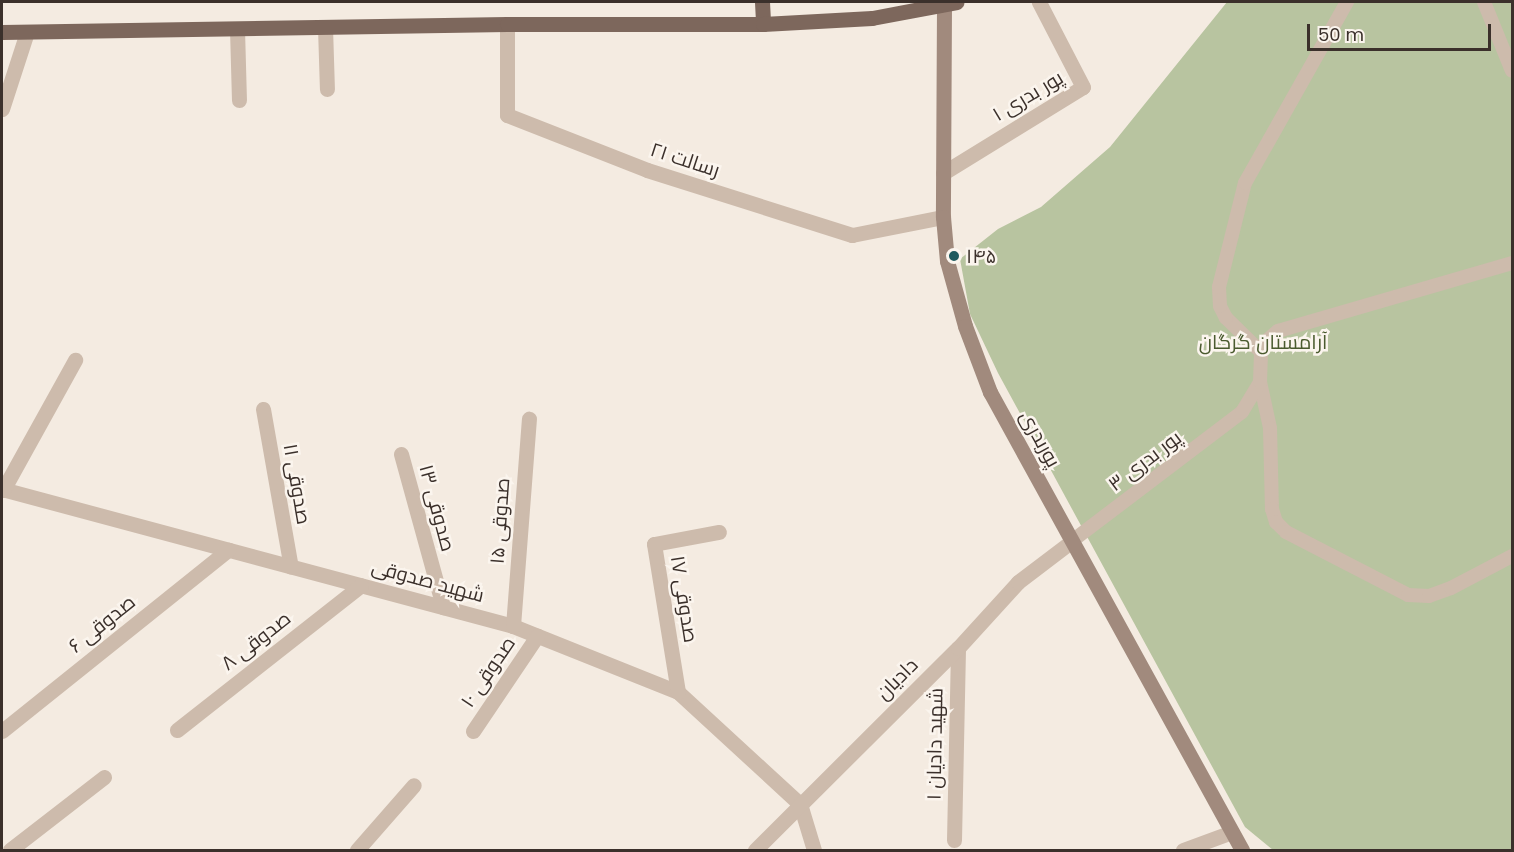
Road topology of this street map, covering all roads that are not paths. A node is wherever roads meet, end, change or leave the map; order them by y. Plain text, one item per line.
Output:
1 (762, 2) edge
2 (1039, 2) edge
3 (1347, 2) edge
4 (1484, 2) edge
5 (951, 4) edge
6 (507, 24) junction
7 (763, 24) junction
8 (325, 27) junction
9 (237, 29) junction
10 (2, 32) edge
11 (27, 32) junction
12 (1512, 71) edge
13 (327, 89) dead end
14 (239, 100) dead end
15 (2, 109) edge
16 (943, 173) junction
17 (943, 217) junction
18 (1512, 263) edge
19 (1261, 352) junction
20 (75, 360) dead end
21 (1260, 382) junction
22 (263, 409) dead end
23 (529, 419) dead end
24 (401, 454) dead end
25 (2, 490) edge
26 (719, 532) dead end
27 (1072, 541) junction
28 (228, 550) junction
29 (1512, 556) edge
30 (291, 567) junction
31 (361, 585) junction
32 (442, 607) junction
33 (513, 626) junction
34 (537, 636) junction
35 (958, 648) junction
36 (678, 692) junction
37 (177, 730) dead end
38 (2, 731) edge
39 (473, 731) dead end
40 (105, 777) dead end
41 (414, 785) dead end
42 (800, 804) junction
43 (1232, 832) junction
44 (954, 840) dead end
45 (10, 850) edge
46 (357, 850) edge
47 (755, 850) edge
48 (814, 850) edge
49 (1183, 850) edge
50 (1242, 850) edge

1 - 7 main road
2 - 16 street, پور بدری ۱
3 - 19 lane
4 - 12 lane
5 - 7 main road
5 - 16 main road, پوربدری
6 - 7 main road
6 - 8 main road
6 - 17 street, ۲۱ رسالت
8 - 9 main road
8 - 13 street
9 - 11 main road
9 - 14 street
10 - 11 main road
11 - 15 street
16 - 17 main road, پوربدری
17 - 27 main road, پوربدری
18 - 19 lane
19 - 21 lane
20 - 25 street
21 - 27 lane, پور بدری ۳
21 - 29 lane
22 - 30 street, ۱۱ صدوقی
23 - 33 street, ۱۵ صدوقی
24 - 32 street, ۱۳ صدوقی
25 - 28 street, شهید صدوقی
26 - 36 street, ۱۷ صدوقی
27 - 35 street, دادیان
27 - 43 main road, پوربدری
28 - 30 street, شهید صدوقی
28 - 38 street, صدوقی ۶
30 - 31 street, شهید صدوقی
31 - 32 street, شهید صدوقی
31 - 37 street, ۸ صدوقی
32 - 33 street, شهید صدوقی
33 - 34 street, شهید صدوقی
34 - 36 street, شهید صدوقی
34 - 39 street, ۱۰ صدوقی
35 - 42 street, دادیان
35 - 44 street, ۱ شهید دادیان
36 - 42 street, شهید صدوقی
40 - 45 street
41 - 46 street
42 - 47 street, دادیان
42 - 48 street
43 - 49 street
43 - 50 main road, پوربدری

